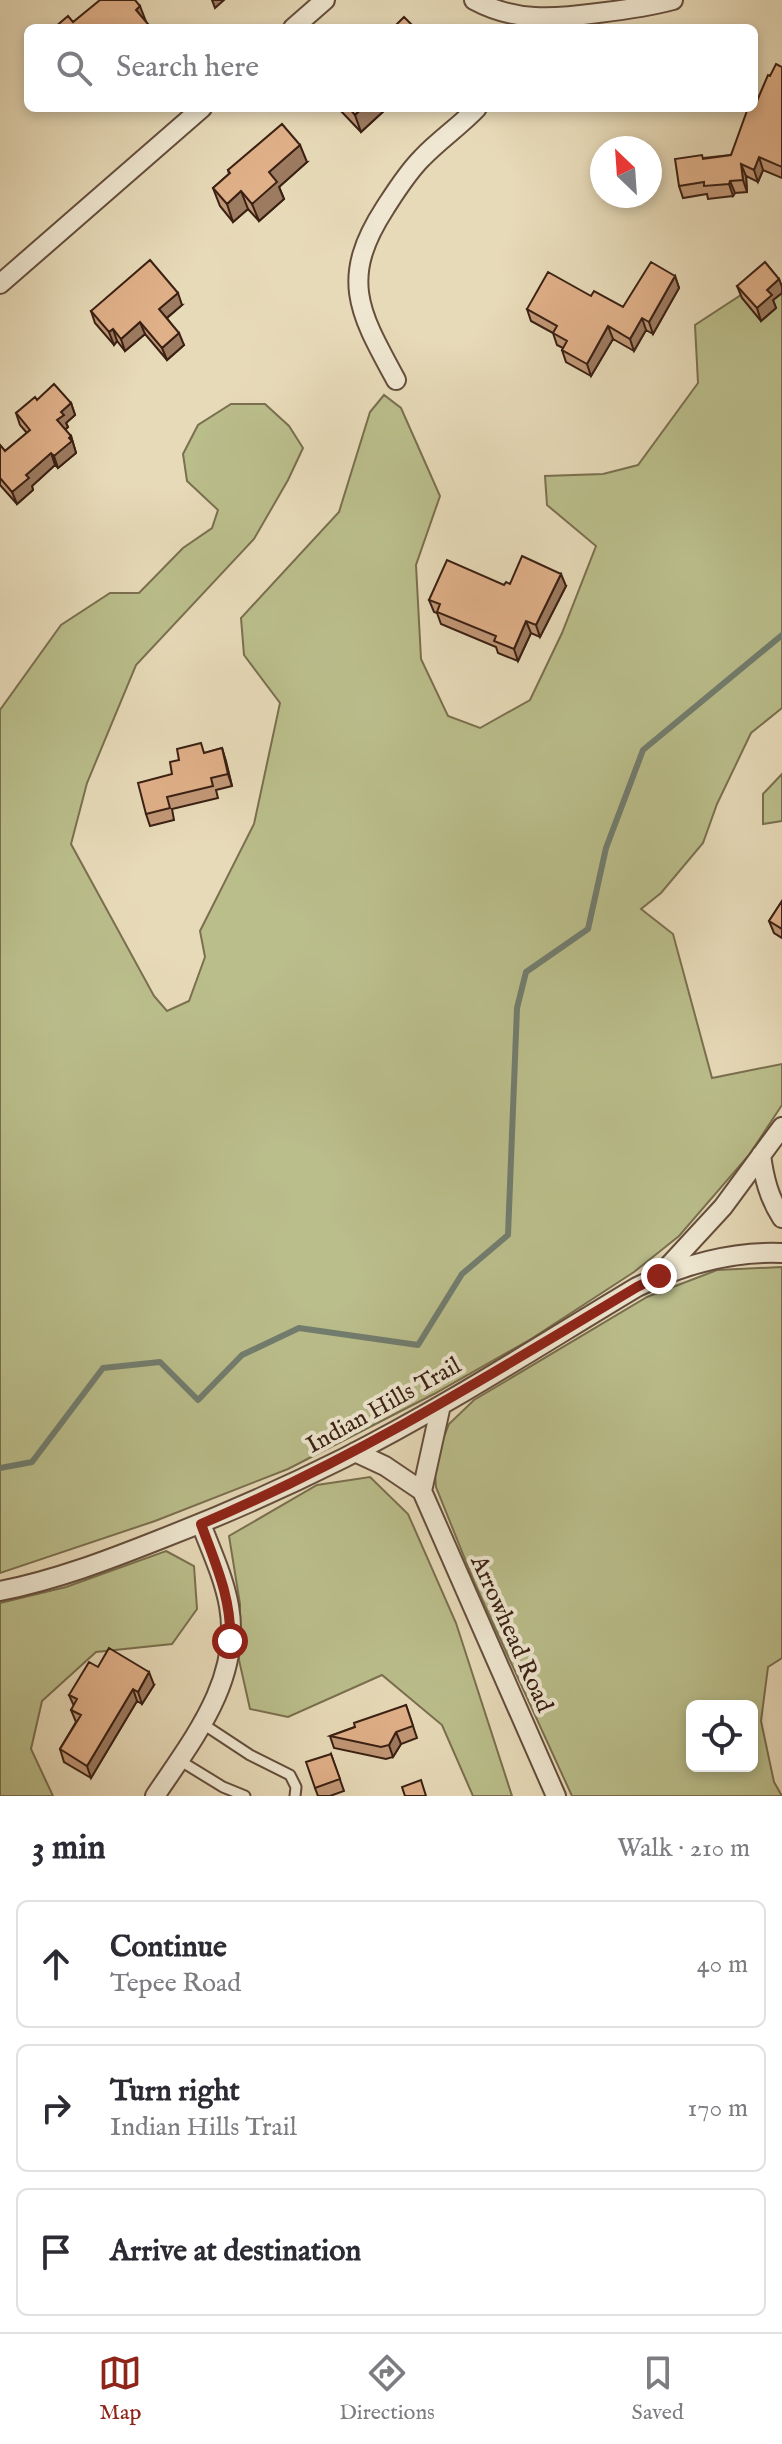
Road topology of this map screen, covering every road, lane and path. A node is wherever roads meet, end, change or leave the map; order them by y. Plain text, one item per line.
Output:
1 (325, 0) edge
2 (474, 0) edge
3 (673, 0) edge
4 (512, 22) edge
5 (298, 24) edge
6 (197, 112) edge
7 (473, 112) edge
8 (0, 284) edge
9 (396, 380) dead end
10 (782, 1127) edge
11 (761, 1155) junction
12 (782, 1218) edge
13 (782, 1253) edge
14 (659, 1276) junction
15 (441, 1405) junction
16 (355, 1452) junction
17 (422, 1491) junction
18 (201, 1524) junction
19 (0, 1591) edge
20 (203, 1724) junction
21 (179, 1760) junction
22 (155, 1796) edge
23 (245, 1796) edge
24 (295, 1796) edge
25 (556, 1796) edge

1 - 5 street
2 - 4 street
3 - 4 street
6 - 8 street
7 - 9 street
10 - 11 street
11 - 12 street
11 - 14 street
13 - 14 street, Indian Hills Trail
14 - 15 street, Indian Hills Trail
15 - 16 street, Indian Hills Trail
15 - 17 street
16 - 17 street
16 - 18 street, Indian Hills Trail
17 - 25 street, Arrowhead Road
18 - 19 street, Indian Hills Trail
18 - 20 street
20 - 21 street
20 - 24 lane
21 - 22 street
21 - 23 lane

